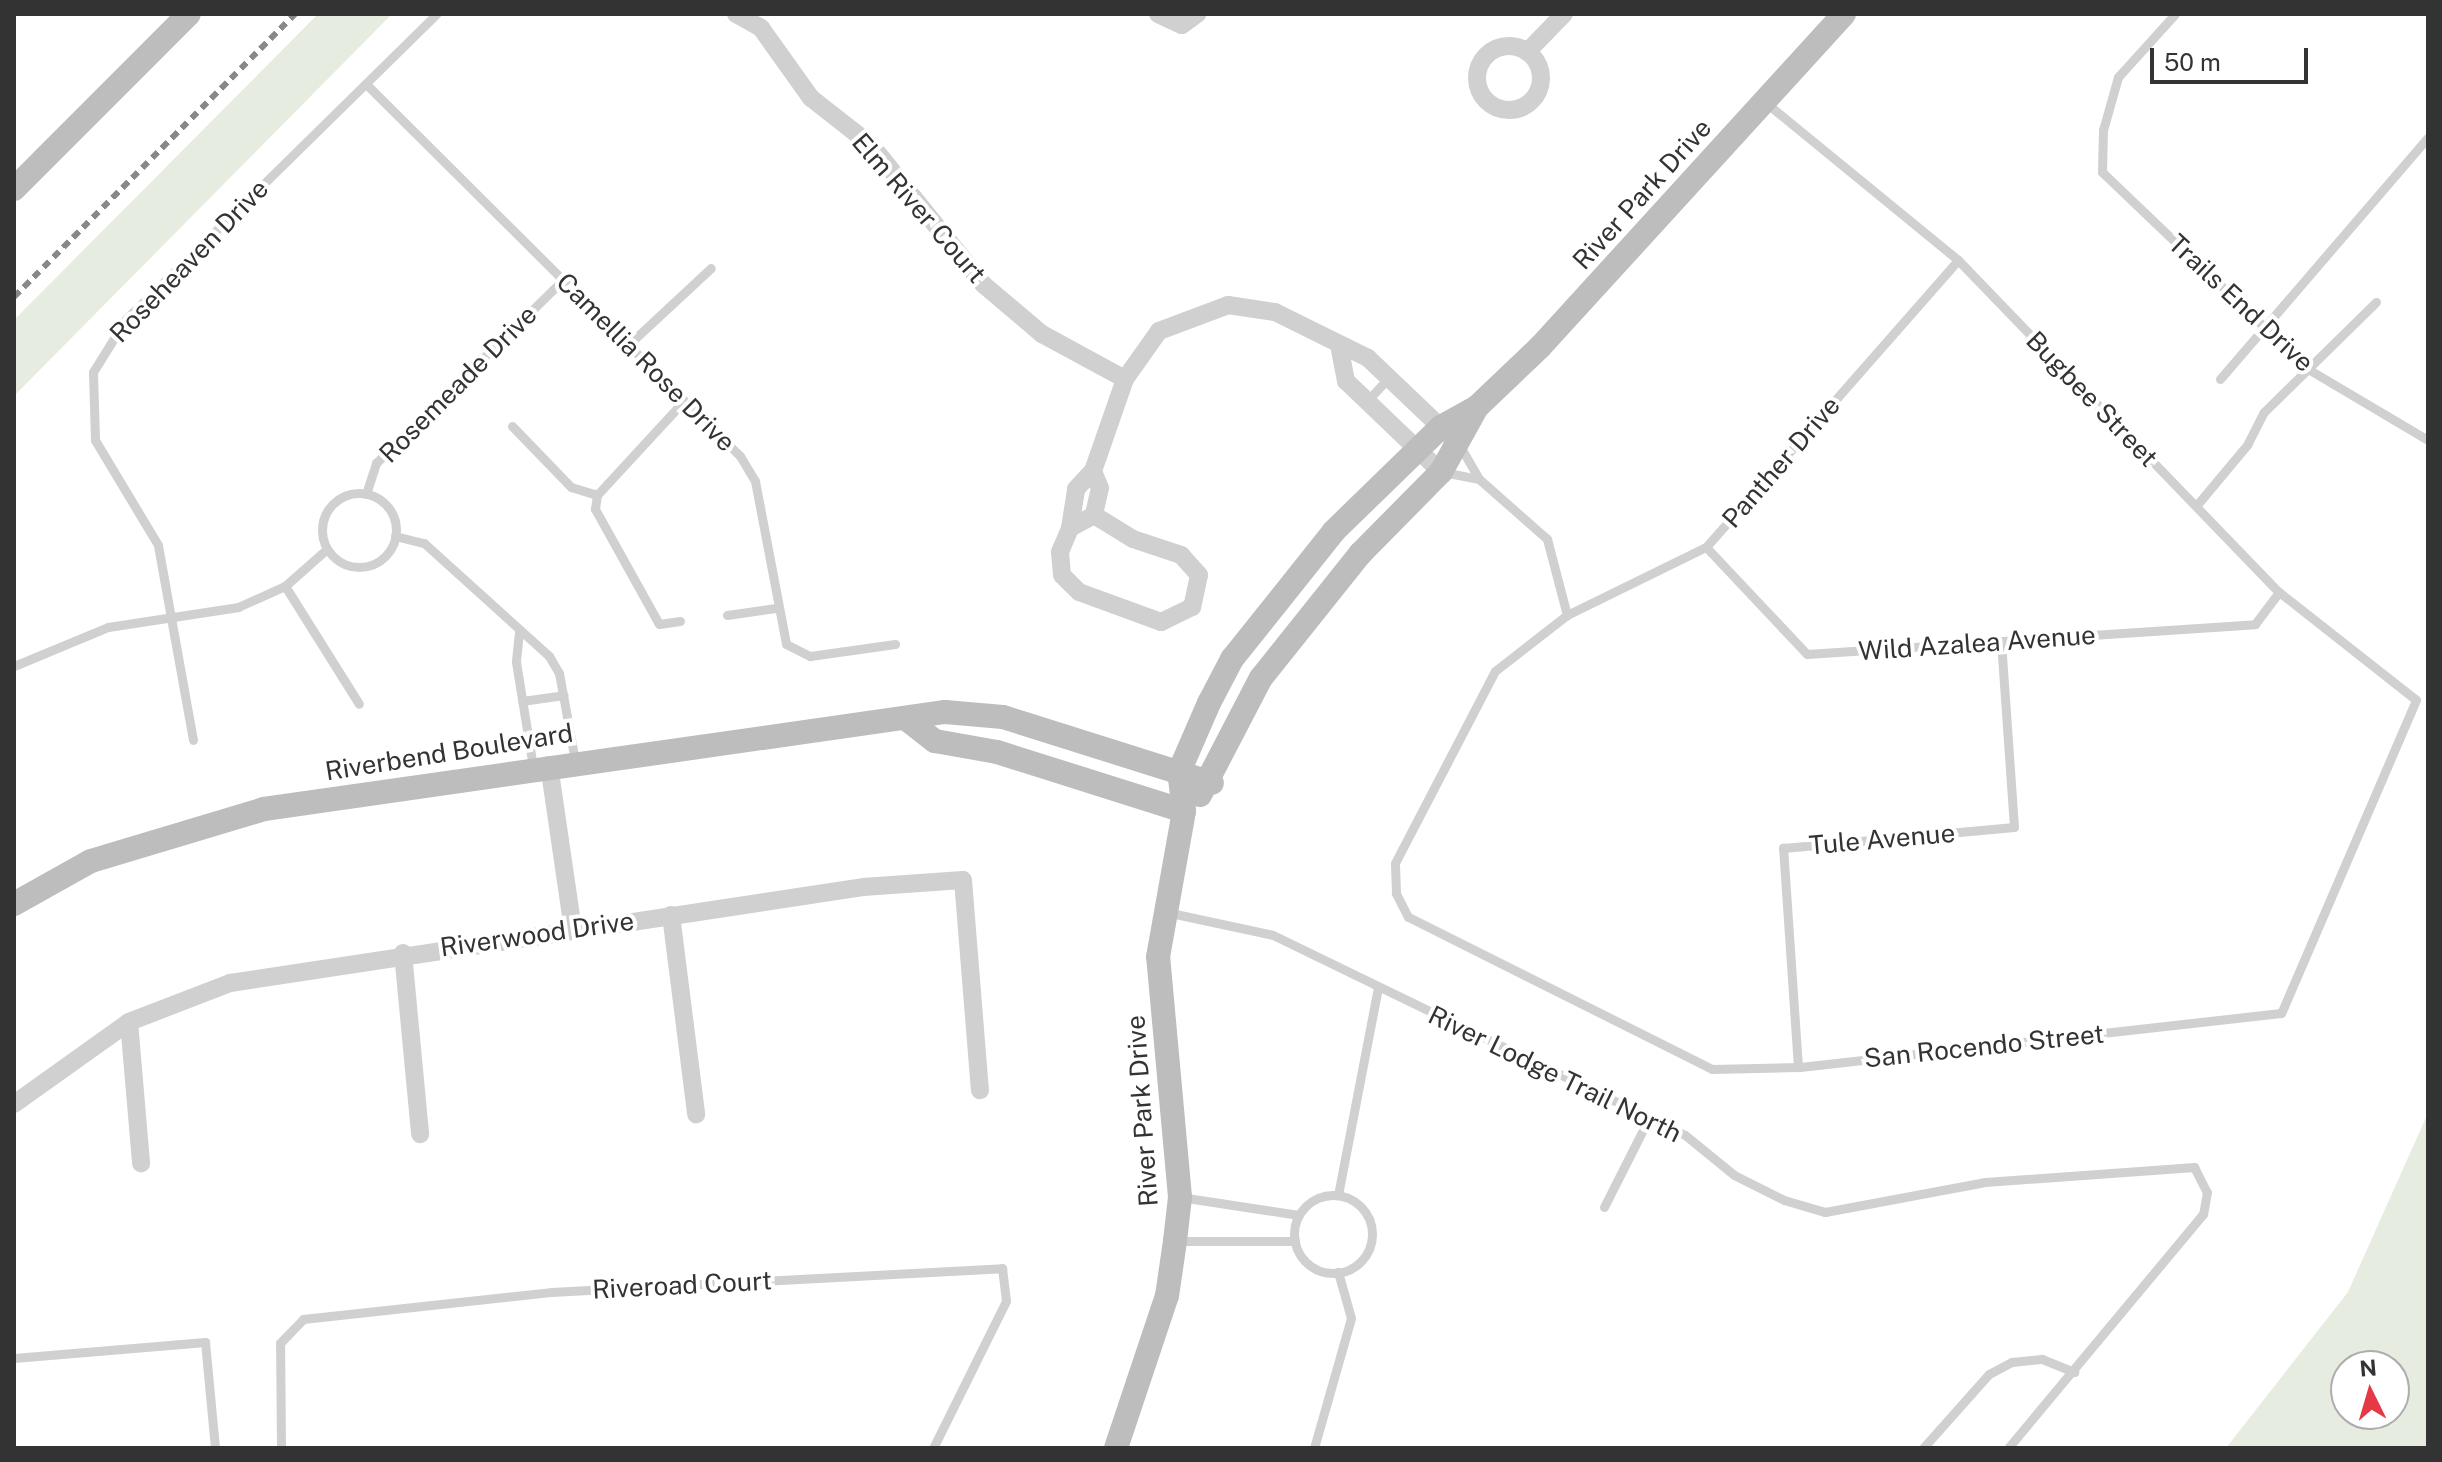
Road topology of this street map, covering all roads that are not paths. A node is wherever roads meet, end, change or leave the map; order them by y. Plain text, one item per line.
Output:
1 (189, 14) edge
2 (436, 14) edge
3 (736, 14) edge
4 (1158, 14) edge
5 (1197, 14) edge
6 (1564, 14) edge
7 (1844, 14) edge
8 (2175, 14) edge
9 (1527, 52) dead end
10 (366, 84) junction
11 (1764, 101) junction
12 (2428, 137) edge
13 (14, 189) edge
14 (1958, 260) junction
15 (711, 268) dead end
16 (561, 282) junction
17 (2376, 302) dead end
18 (2263, 329) junction
19 (628, 345) junction
20 (1340, 350) junction
21 (2308, 369) junction
22 (1388, 378) junction
23 (1125, 379) junction
24 (2220, 379) dead end
25 (1366, 402) junction
26 (682, 403) junction
27 (1477, 407) junction
28 (512, 426) dead end
29 (1441, 427) junction
30 (2428, 440) edge
31 (1460, 446) junction
32 (1415, 452) junction
33 (1093, 471) junction
34 (1441, 472) junction
35 (1479, 479) junction
36 (366, 494) junction
37 (597, 495) junction
38 (2196, 506) junction
39 (1094, 515) junction
40 (1070, 528) junction
41 (395, 536) junction
42 (1706, 547) junction
43 (327, 549) junction
44 (285, 586) junction
45 (2279, 592) junction
46 (775, 608) junction
47 (727, 615) dead end
48 (1567, 615) junction
49 (174, 621) junction
50 (680, 621) dead end
51 (519, 632) junction
52 (2001, 641) junction
53 (895, 644) dead end
54 (14, 666) edge
55 (564, 695) junction
56 (2416, 700) joint
57 (522, 701) junction
58 (359, 704) dead end
59 (909, 721) junction
60 (193, 740) dead end
61 (575, 761) junction
62 (541, 766) junction
63 (1179, 772) junction
64 (1212, 783) junction
65 (1184, 811) junction
66 (1396, 893) joint
67 (14, 904) edge
68 (1163, 911) junction
69 (671, 915) junction
70 (573, 930) junction
71 (403, 953) junction
72 (1378, 988) junction
73 (129, 1022) junction
74 (1798, 1067) junction
75 (980, 1090) dead end
76 (14, 1104) edge
77 (696, 1114) dead end
78 (1649, 1118) junction
79 (420, 1134) dead end
80 (141, 1163) dead end
81 (1338, 1195) junction
82 (1180, 1197) junction
83 (1604, 1207) dead end
84 (1299, 1215) junction
85 (1175, 1241) junction
86 (1295, 1241) junction
87 (1338, 1272) junction
88 (14, 1358) edge
89 (2075, 1372) junction
90 (215, 1448) edge
91 (281, 1448) edge
92 (933, 1448) edge
93 (1116, 1448) edge
94 (1314, 1448) edge
95 (1923, 1448) edge
96 (2008, 1448) edge

1 - 13 street
2 - 10 lane, Roseheaven Drive
3 - 23 street, Elm River Court
4 - 5 street
6 - 9 street
7 - 11 street, River Park Drive
8 - 18 lane, Trails End Drive
10 - 16 lane, Camellia Rose Drive
10 - 49 lane, Roseheaven Drive
11 - 14 lane, Bugbee Street
11 - 27 street, River Park Drive
12 - 18 lane
14 - 38 lane, Bugbee Street
14 - 42 lane, Panther Drive
15 - 19 lane
16 - 19 lane, Camellia Rose Drive
16 - 36 lane, Rosemeade Drive
17 - 21 lane
18 - 21 lane, Trails End Drive
18 - 24 lane
19 - 26 lane, Camellia Rose Drive
20 - 22 street
20 - 23 street
20 - 25 street
21 - 30 lane, Trails End Drive
21 - 38 lane
22 - 25 lane
22 - 29 street
23 - 33 street
25 - 32 street
26 - 37 lane
26 - 46 lane, Camellia Rose Drive
27 - 29 street, River Park Drive
27 - 31 street, River Park Drive
28 - 37 lane
29 - 31 street
29 - 32 street, River Park Drive
31 - 34 street, River Park Drive
31 - 35 lane
32 - 34 street
32 - 63 street, River Park Drive
33 - 39 street
33 - 40 street
34 - 35 lane
34 - 64 street, River Park Drive
35 - 48 lane
36 - 41 lane
36 - 43 lane
37 - 50 lane
38 - 45 lane, Bugbee Street
39 - 40 street
39 - 40 street
41 - 43 lane
41 - 51 lane
42 - 48 lane, Panther Drive
42 - 52 lane, Wild Azalea Avenue
43 - 44 lane
44 - 49 lane
44 - 58 lane
45 - 52 lane, Wild Azalea Avenue
45 - 56 lane, Bugbee Street
46 - 47 lane
46 - 53 lane, Camellia Rose Drive
48 - 66 lane, Panther Drive
49 - 54 lane
49 - 60 lane, Roseheaven Drive
51 - 55 lane
51 - 57 lane
52 - 74 lane, Tule Avenue
55 - 57 lane
55 - 61 lane
56 - 74 lane, San Rocendo Street
57 - 62 lane
59 - 61 street, Riverbend Boulevard
59 - 63 street, Riverbend Boulevard
59 - 65 street
61 - 62 street, Riverbend Boulevard
62 - 67 street, Riverbend Boulevard
62 - 70 street
63 - 64 street, Riverbend Boulevard
63 - 65 street, River Park Drive
64 - 65 street, River Park Drive
65 - 68 street, River Park Drive
66 - 74 lane, San Rocendo Street
68 - 72 lane, River Lodge Trail North
68 - 82 street, River Park Drive
69 - 70 street, Riverwood Drive
69 - 75 street, Riverwood Drive
69 - 77 street
70 - 71 street, Riverwood Drive
71 - 73 street, Riverwood Drive
71 - 79 street
72 - 78 lane, River Lodge Trail North
72 - 81 lane
73 - 76 street, Riverwood Drive
73 - 80 street
78 - 83 lane
78 - 89 lane, River Lodge Trail North
81 - 84 lane
81 - 87 lane
82 - 84 lane
82 - 85 street, River Park Drive
84 - 86 lane
85 - 86 lane
85 - 93 street, River Park Drive
86 - 87 lane
87 - 94 lane
88 - 90 lane
89 - 95 lane
89 - 96 lane
91 - 92 lane, Riveroad Court

